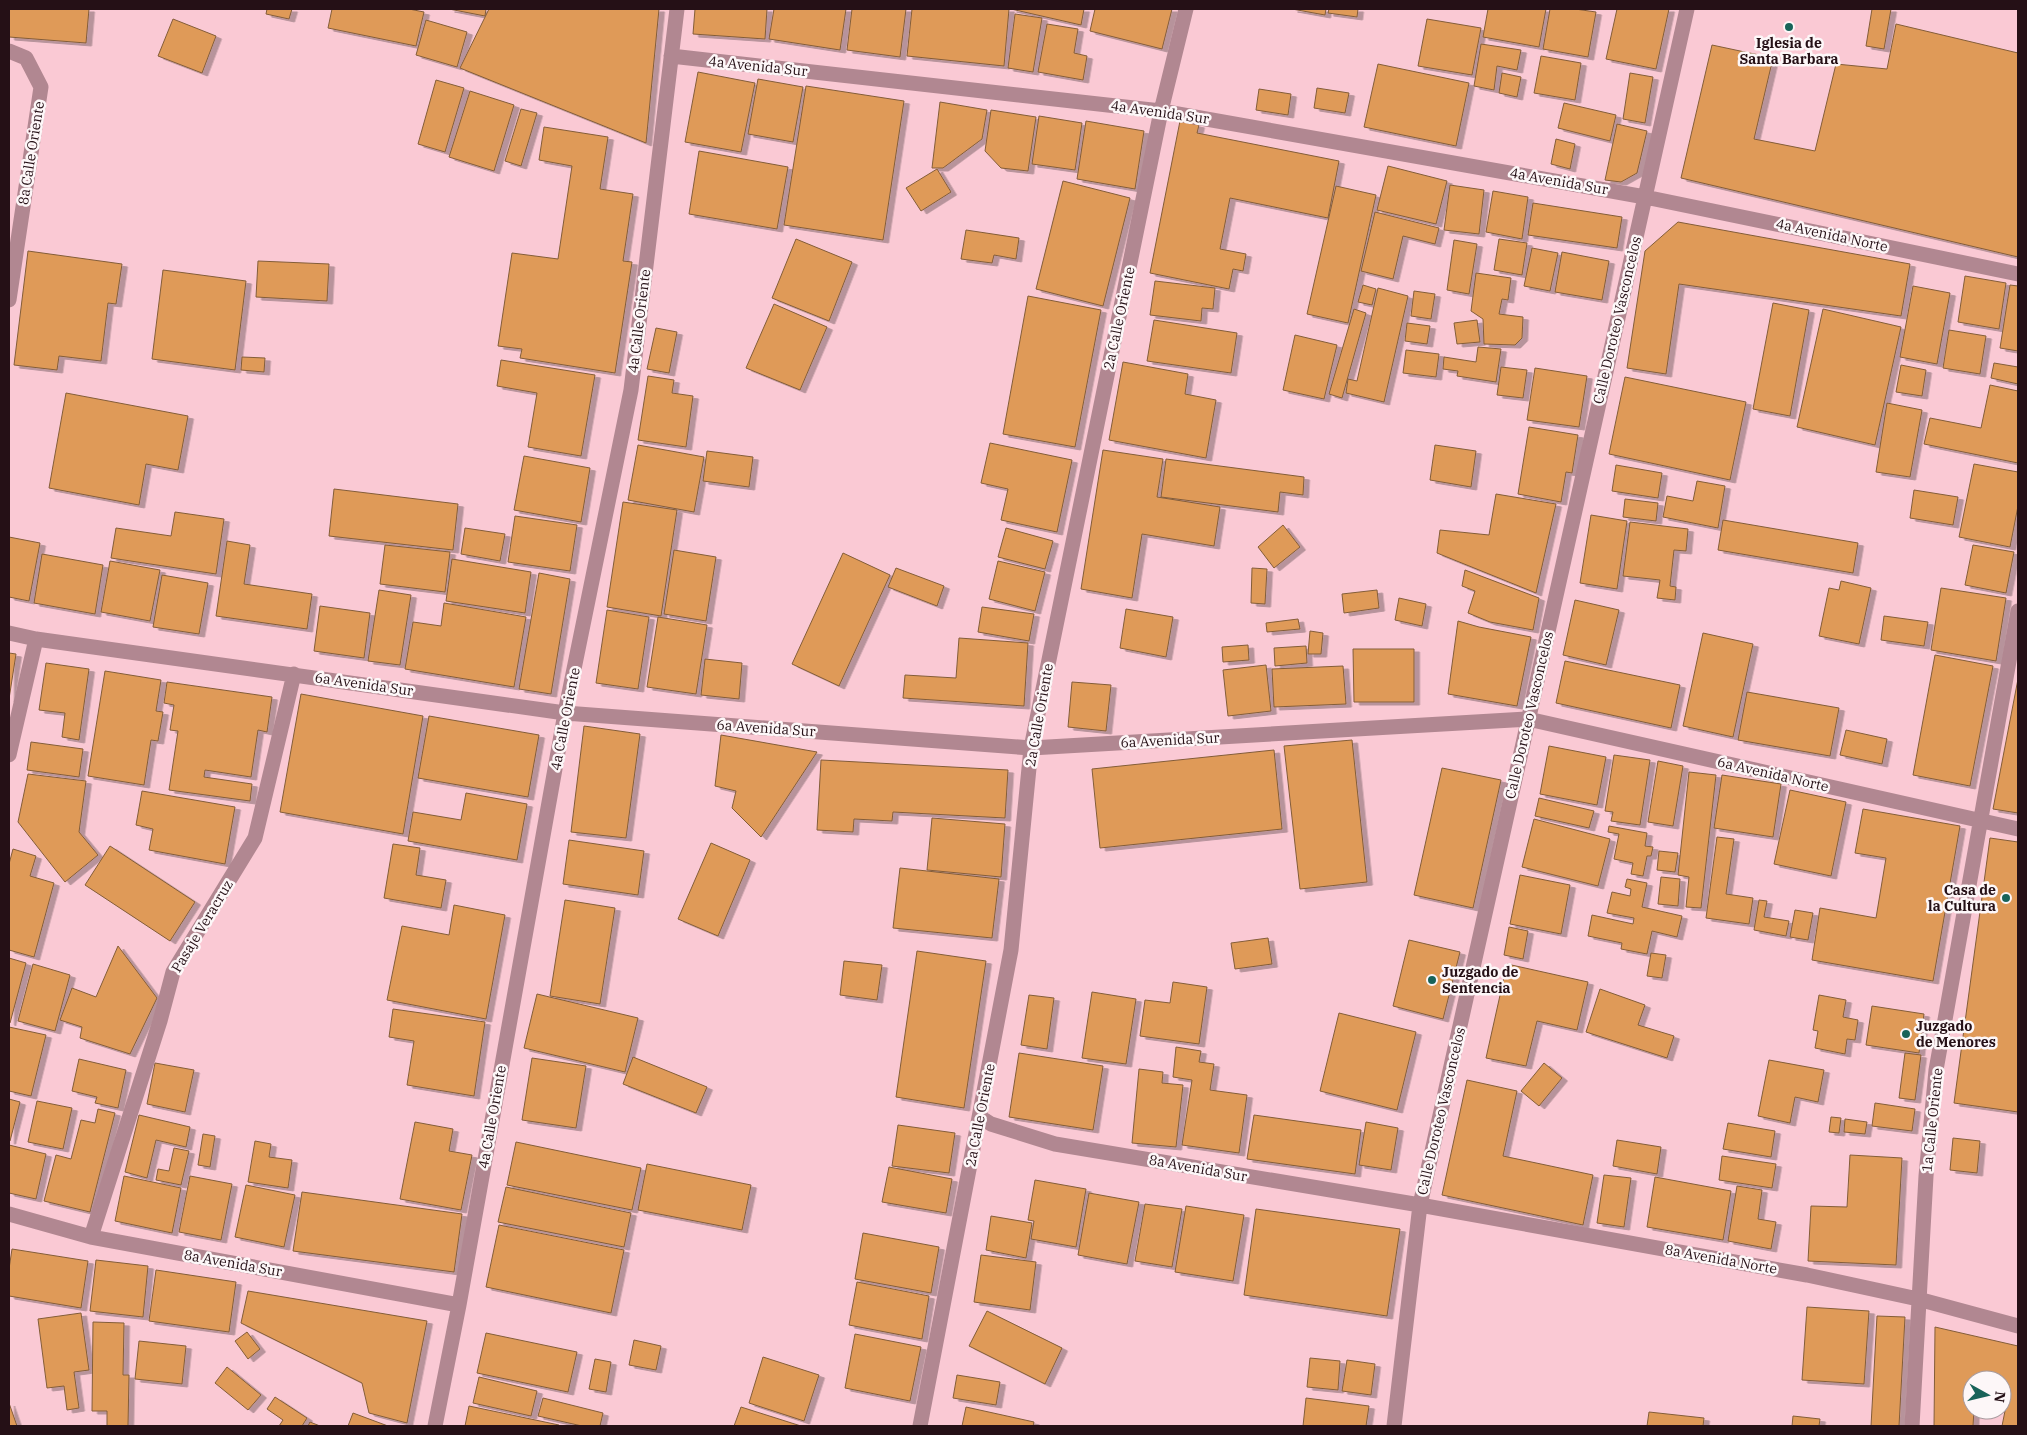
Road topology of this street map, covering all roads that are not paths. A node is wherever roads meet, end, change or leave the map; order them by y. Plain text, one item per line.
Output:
1 (677, 9) edge
2 (1186, 9) edge
3 (1687, 9) edge
4 (9, 51) edge
5 (671, 56) junction
6 (1161, 111) junction
7 (1645, 197) junction
8 (2018, 274) edge
9 (9, 300) edge
10 (2018, 611) edge
11 (9, 633) edge
12 (36, 639) junction
13 (294, 674) junction
14 (565, 713) junction
15 (1528, 719) junction
16 (1032, 748) junction
17 (9, 755) edge
18 (1979, 822) junction
19 (2018, 829) edge
20 (980, 1117) junction
21 (1420, 1205) junction
22 (9, 1214) edge
23 (91, 1237) junction
24 (1918, 1299) junction
25 (460, 1305) junction
26 (2018, 1326) edge
27 (436, 1426) edge
28 (920, 1426) edge
29 (1394, 1426) edge
30 (1912, 1426) edge

1 - 5 street, 4a Calle Oriente
2 - 6 street, 2a Calle Oriente
3 - 7 street, Calle Doroteo Vasconcelos
4 - 9 street, 8a Calle Oriente
5 - 6 street, 4a Avenida Sur
5 - 14 street, 4a Calle Oriente
6 - 7 street, 4a Avenida Sur
6 - 16 street, 2a Calle Oriente
7 - 8 street, 4a Avenida Norte
7 - 15 street, Calle Doroteo Vasconcelos
10 - 18 street, 1a Calle Oriente
11 - 12 street, 6a Avenida Sur
12 - 13 street, 6a Avenida Sur
12 - 17 street
13 - 14 street, 6a Avenida Sur
13 - 23 street, Pasaje Veracruz
14 - 16 street, 6a Avenida Sur
14 - 25 street, 4a Calle Oriente
15 - 16 street, 6a Avenida Sur
15 - 18 street, 6a Avenida Norte
15 - 21 street, Calle Doroteo Vasconcelos
16 - 20 street, 2a Calle Oriente
18 - 19 street, 6a Avenida Norte
18 - 24 street, 1a Calle Oriente
20 - 21 street, 8a Avenida Sur
20 - 28 street, 2a Calle Oriente
21 - 24 street, 8a Avenida Norte
21 - 29 street, Calle Doroteo Vasconcelos
22 - 23 street, 8a Avenida Sur
23 - 25 street, 8a Avenida Sur
24 - 26 street, 8a Avenida Norte
24 - 30 street, 1a Calle Oriente
25 - 27 street, 4a Calle Oriente

